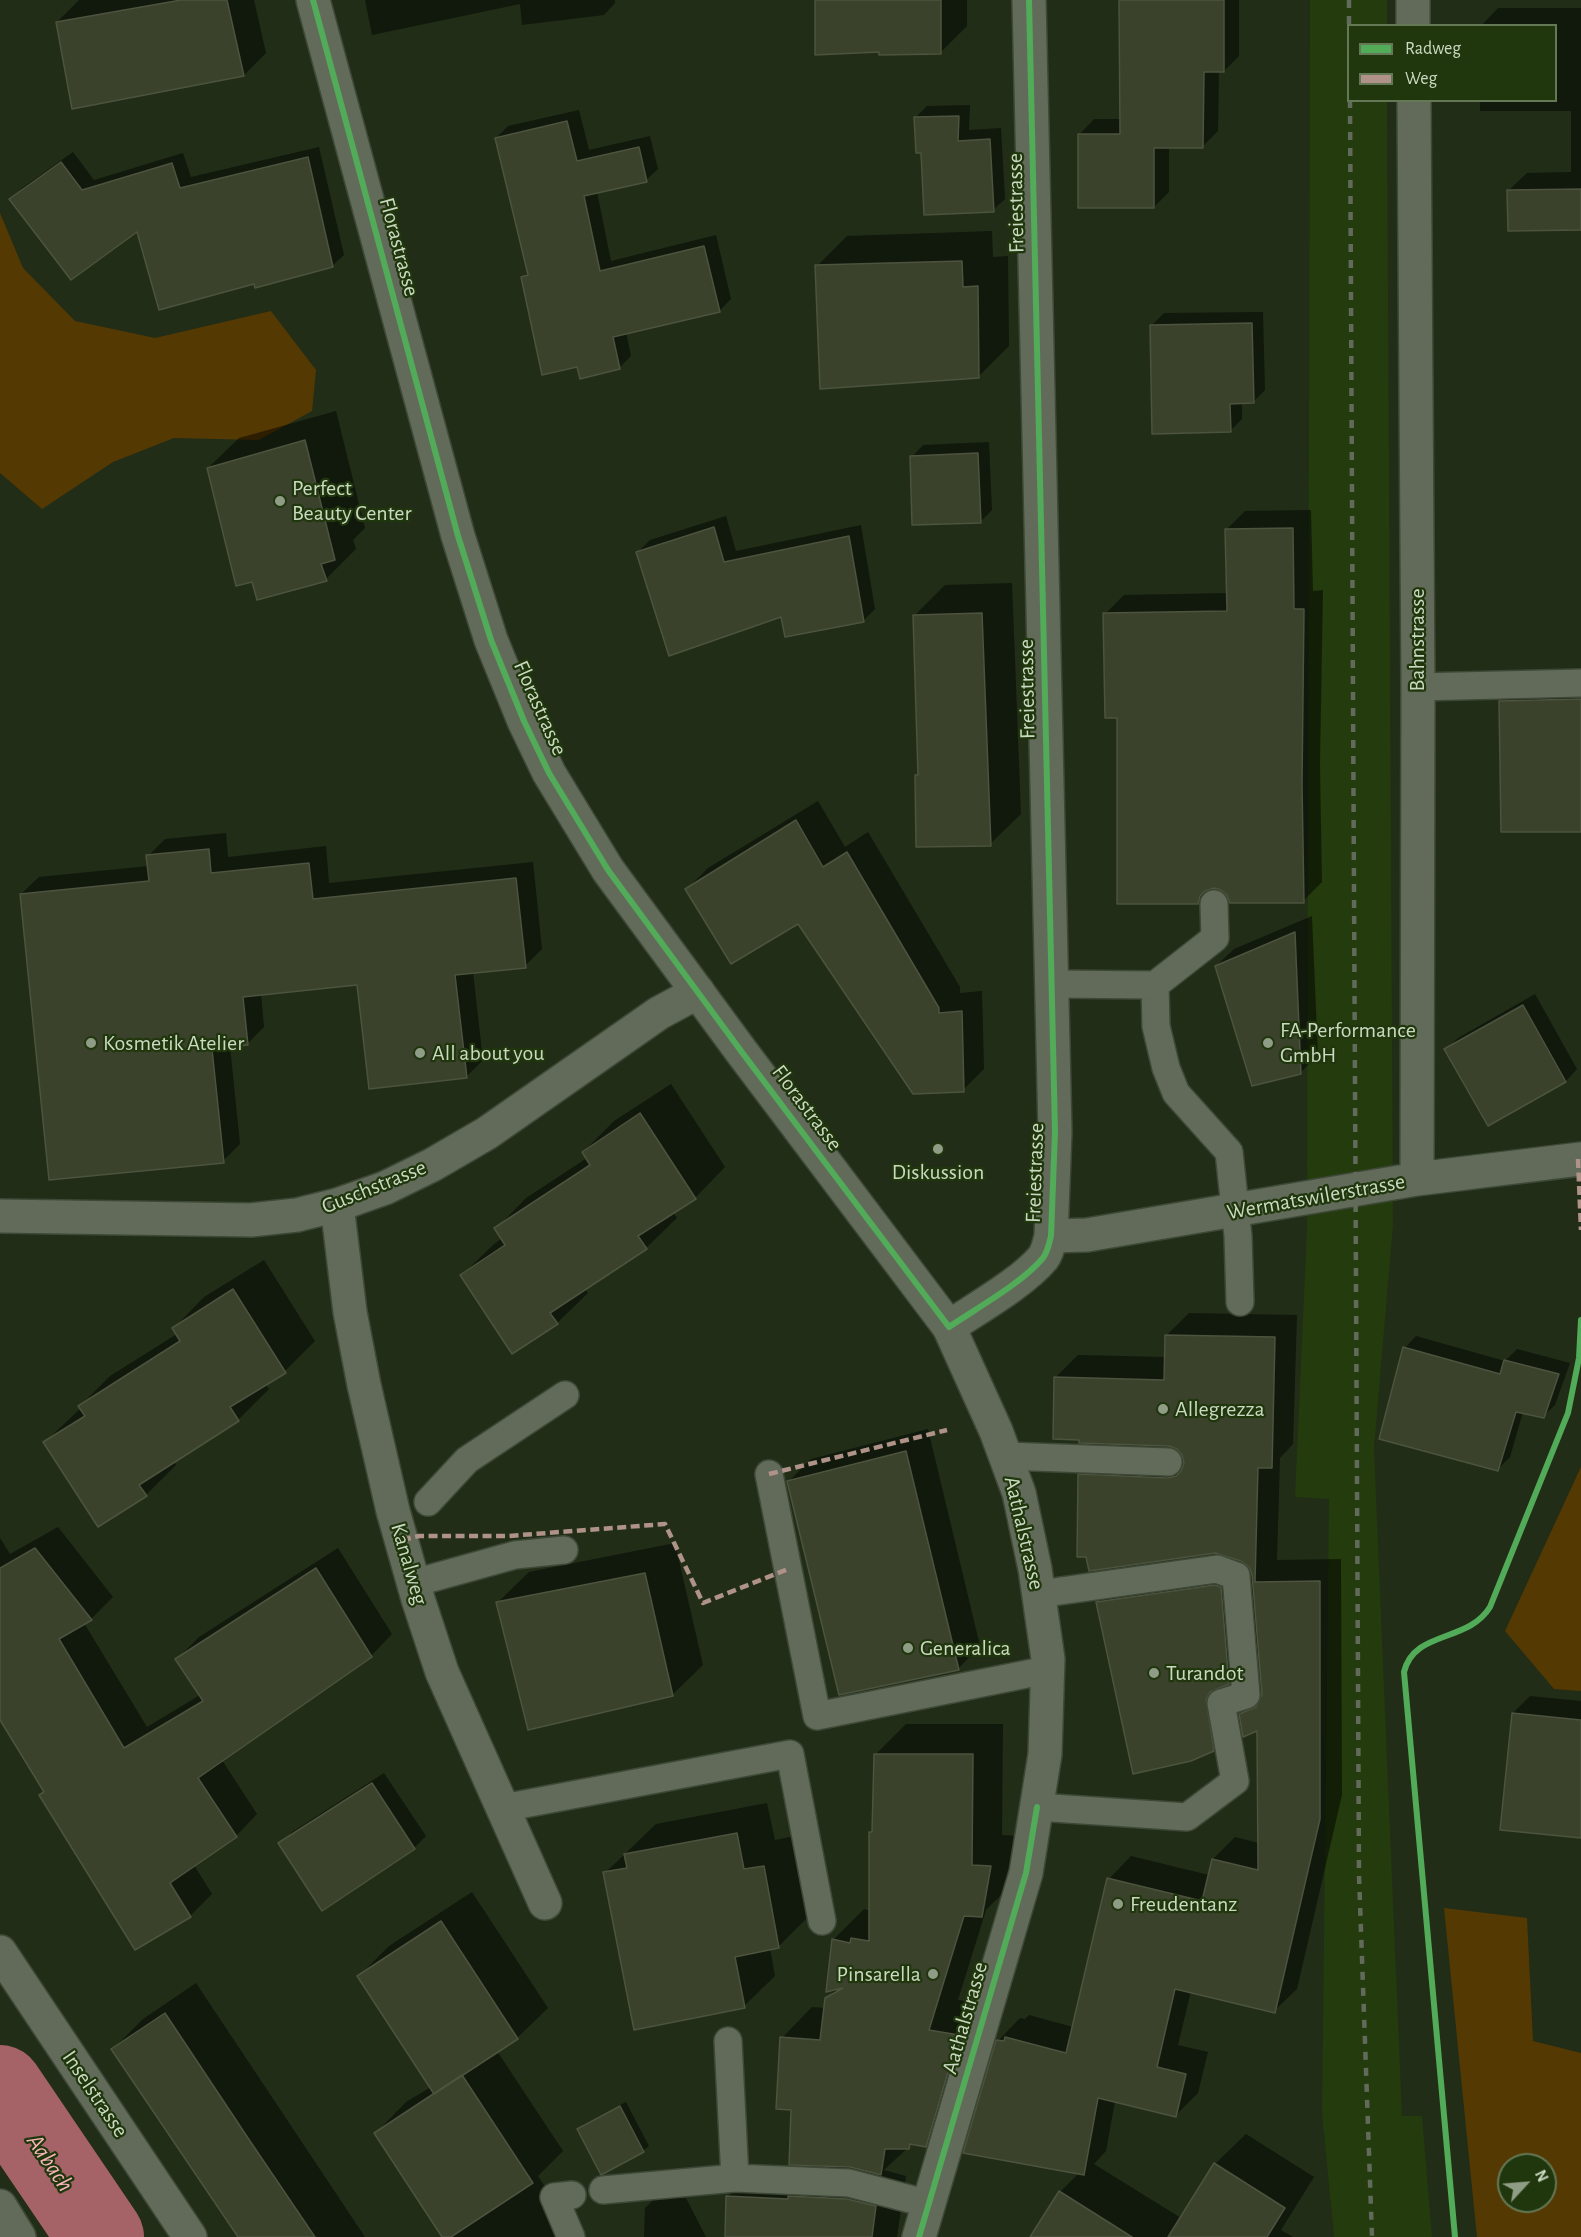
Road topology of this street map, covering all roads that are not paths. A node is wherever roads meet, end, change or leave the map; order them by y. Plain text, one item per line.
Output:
1 (313, 0) edge
2 (1029, 0) edge
3 (1413, 0) edge
4 (1413, 24) edge
5 (1414, 102) edge
6 (1581, 683) edge
7 (1418, 687) junction
8 (1214, 904) dead end
9 (1052, 984) junction
10 (1155, 985) junction
11 (698, 992) junction
12 (1581, 1159) edge
13 (1417, 1179) junction
14 (337, 1205) junction
15 (1235, 1211) junction
16 (0, 1216) edge
17 (1050, 1236) junction
18 (1240, 1302) dead end
19 (949, 1328) junction
20 (566, 1395) dead end
21 (1006, 1456) junction
22 (1168, 1462) dead end
23 (769, 1474) dead end
24 (428, 1502) dead end
25 (564, 1550) dead end
26 (414, 1583) junction
27 (1039, 1594) junction
28 (1047, 1670) junction
29 (1037, 1807) junction
30 (503, 1808) junction
31 (545, 1903) dead end
32 (822, 1921) dead end
33 (0, 1952) edge
34 (728, 2041) dead end
35 (735, 2178) junction
36 (603, 2190) dead end
37 (572, 2195) dead end
38 (928, 2204) junction
39 (0, 2206) edge
40 (19, 2237) edge
41 (190, 2237) edge
42 (571, 2237) edge
43 (919, 2237) edge

1 - 11 street, Florastrasse
2 - 9 street, Freiestrasse
3 - 4 street
5 - 7 street, Bahnstrasse
6 - 7 lane
7 - 13 street, Bahnstrasse
8 - 10 lane
9 - 10 lane
9 - 17 street, Freiestrasse
10 - 15 lane
11 - 14 street, Guschstrasse
11 - 19 street, Florastrasse
12 - 13 street, Wermatswilerstrasse
13 - 15 street, Wermatswilerstrasse
14 - 16 street, Guschstrasse
14 - 26 street, Kanalweg
15 - 17 street, Wermatswilerstrasse
15 - 18 lane
17 - 19 street, Freiestrasse
19 - 21 street, Aathalstrasse
20 - 24 lane
21 - 22 lane
21 - 27 street, Aathalstrasse
23 - 28 lane
25 - 26 lane
26 - 30 street, Kanalweg
27 - 28 street, Aathalstrasse
27 - 29 lane
28 - 29 street, Aathalstrasse
29 - 38 street, Aathalstrasse
30 - 31 street, Kanalweg
30 - 32 lane
33 - 41 street, Inselstrasse
34 - 35 lane
35 - 36 lane
35 - 38 lane
37 - 42 lane
38 - 43 street, Aathalstrasse
39 - 40 street

